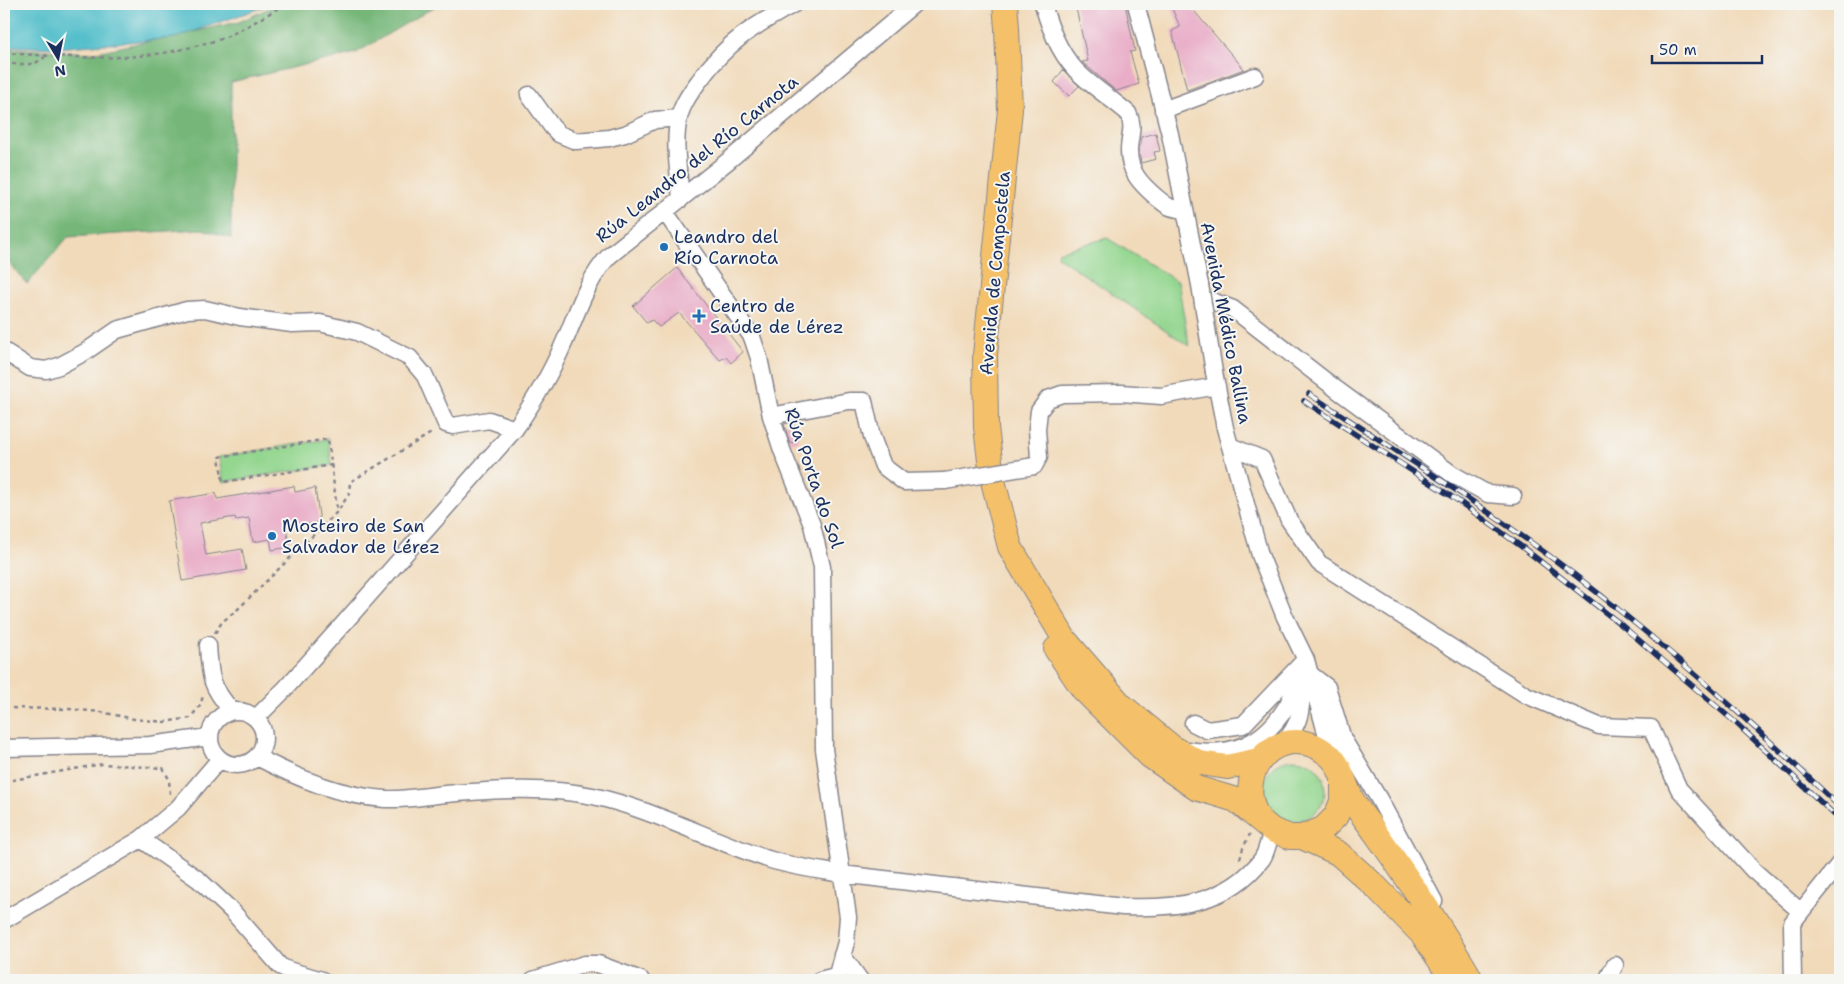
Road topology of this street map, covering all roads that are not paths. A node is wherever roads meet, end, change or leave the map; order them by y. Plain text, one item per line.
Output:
1 (794, 4) edge
2 (914, 4) edge
3 (1005, 4) edge
4 (1044, 4) edge
5 (1136, 4) edge
6 (1255, 76) dead end
7 (529, 95) dead end
8 (1163, 110) junction
9 (678, 118) junction
10 (681, 198) junction
11 (1184, 210) junction
12 (665, 212) junction
13 (1203, 302) junction
14 (4, 351) edge
15 (1216, 379) junction
16 (771, 416) junction
17 (514, 429) junction
18 (1230, 446) junction
19 (1513, 496) dead end
20 (1010, 547) junction
21 (208, 645) road end
22 (1305, 670) junction
23 (232, 711) junction
24 (256, 718) junction
25 (1193, 723) dead end
26 (209, 738) junction
27 (1282, 744) junction
28 (4, 748) edge
29 (1173, 748) junction
30 (257, 757) junction
31 (1333, 758) junction
32 (219, 760) junction
33 (1259, 760) junction
34 (1343, 779) junction
35 (1265, 824) junction
36 (1302, 837) junction
37 (141, 839) junction
38 (1840, 863) edge
39 (841, 874) junction
40 (1801, 912) junction
41 (4, 920) edge
42 (1438, 925) junction
43 (842, 955) junction
44 (1615, 965) dead end
45 (839, 978) edge
46 (322, 980) edge
47 (533, 980) edge
48 (641, 980) edge
49 (820, 980) edge
50 (860, 980) edge
51 (1453, 980) edge
52 (1471, 980) edge
53 (1607, 980) edge
54 (1794, 980) edge

1 - 9 street
2 - 10 street, Rúa Leandro del Río Carnota
3 - 20 highway, Avenida de Compostela
4 - 11 street
5 - 8 street, Avenida Médico Ballina
6 - 8 street
7 - 9 street
8 - 11 street, Avenida Médico Ballina
9 - 10 street
10 - 12 street, Rúa Leandro del Río Carnota
11 - 13 street, Avenida Médico Ballina, bridge
12 - 16 street, Rúa Porta do Sol
12 - 17 street, Rúa Leandro del Río Carnota
13 - 15 street, Avenida Médico Ballina, bridge
13 - 19 street
14 - 17 street
15 - 16 street, bridge
15 - 18 street, Avenida Médico Ballina
16 - 39 street, Rúa Porta do Sol
17 - 24 street, Rúa Leandro del Río Carnota
18 - 22 street, Avenida Médico Ballina
18 - 40 street
20 - 29 highway, Avenida de Compostela
20 - 35 highway
21 - 23 street
22 - 25 street
22 - 27 street, Avenida Médico Ballina
22 - 29 street
22 - 31 street, Avenida Médico Ballina
22 - 42 street
23 - 24 street
23 - 26 street
24 - 30 street
26 - 28 street
26 - 32 street
27 - 31 highway
27 - 33 highway
29 - 33 highway, Avenida de Compostela
30 - 32 street
30 - 39 street
31 - 34 highway
32 - 37 street
33 - 35 highway
34 - 36 highway
34 - 42 highway
35 - 36 highway
35 - 39 street
36 - 51 highway
37 - 41 street
37 - 46 street
38 - 40 street
39 - 43 street, Rúa Porta do Sol
40 - 54 street
42 - 52 highway
43 - 45 street, Rúa Porta do Sol
43 - 50 street
44 - 53 street
45 - 49 street
47 - 48 street

